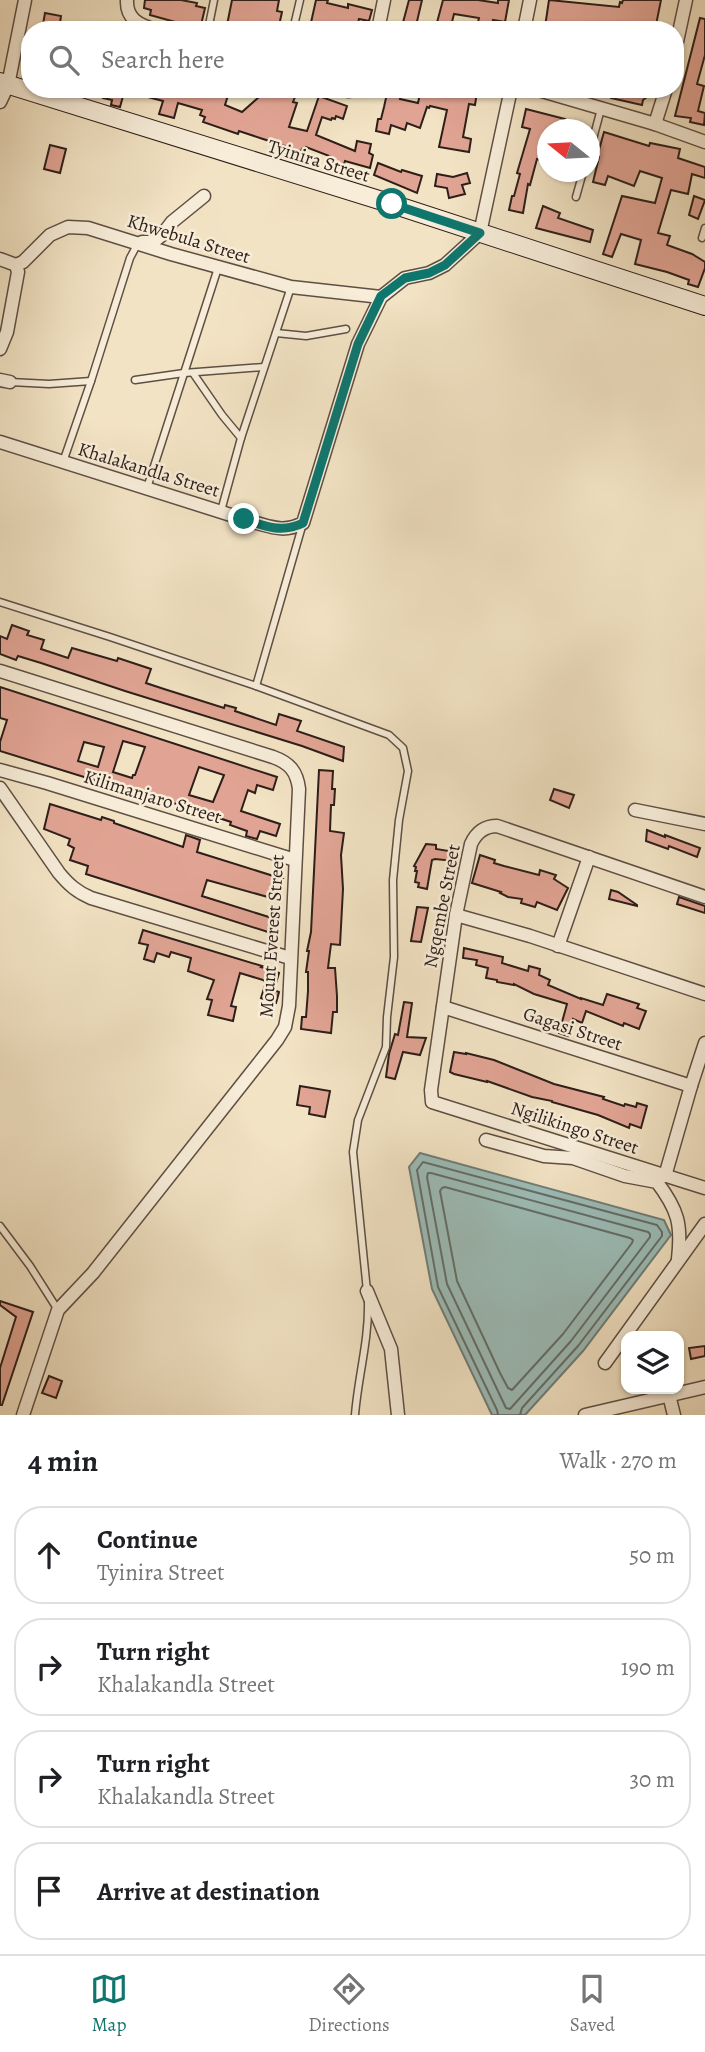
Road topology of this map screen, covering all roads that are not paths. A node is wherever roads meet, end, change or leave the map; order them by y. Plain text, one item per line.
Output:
1 (25, 0) edge
2 (127, 0) edge
3 (214, 0) edge
4 (300, 0) edge
5 (384, 0) edge
6 (530, 0) edge
7 (686, 0) edge
8 (134, 21) edge
9 (210, 21) edge
10 (295, 21) edge
11 (380, 21) edge
12 (526, 21) edge
13 (681, 21) edge
14 (4, 83) edge
15 (21, 88) edge
16 (52, 98) edge
17 (509, 98) edge
18 (565, 98) edge
19 (663, 98) edge
20 (0, 102) edge
21 (601, 109) junction
22 (598, 119) edge
23 (655, 124) junction
24 (705, 142) edge
25 (580, 182) edge
26 (204, 196) dead end
27 (576, 198) dead end
28 (705, 228) edge
29 (480, 233) junction
30 (702, 238) dead end
31 (138, 243) junction
32 (0, 260) edge
33 (16, 265) junction
34 (218, 268) junction
35 (291, 287) junction
36 (381, 296) junction
37 (705, 306) edge
38 (346, 329) dead end
39 (276, 333) junction
40 (0, 349) edge
41 (264, 367) junction
42 (184, 373) junction
43 (193, 373) junction
44 (135, 380) dead end
45 (5, 381) edge
46 (91, 381) junction
47 (241, 438) junction
48 (0, 442) edge
49 (62, 462) junction
50 (147, 488) junction
51 (221, 511) junction
52 (303, 523) junction
53 (0, 602) edge
54 (0, 671) edge
55 (256, 686) junction
56 (0, 770) edge
57 (0, 788) edge
58 (635, 810) dead end
59 (705, 824) edge
60 (589, 857) junction
61 (295, 860) junction
62 (705, 897) edge
63 (456, 915) junction
64 (558, 946) junction
65 (290, 958) junction
66 (705, 995) edge
67 (443, 1007) junction
68 (705, 1043) edge
69 (691, 1086) junction
70 (432, 1102) joint
71 (486, 1140) dead end
72 (665, 1176) junction
73 (705, 1188) edge
74 (705, 1224) edge
75 (0, 1226) edge
76 (678, 1259) junction
77 (367, 1291) junction
78 (58, 1310) junction
79 (605, 1363) dead end
80 (705, 1387) edge
81 (669, 1395) junction
82 (23, 1415) edge
83 (355, 1415) edge
84 (398, 1415) edge
85 (585, 1415) edge
86 (674, 1415) edge

1 - 14 street
2 - 8 street
3 - 9 lane
4 - 10 lane
5 - 11 street
6 - 12 street
7 - 13 street
14 - 15 street, Tyinira Street
14 - 20 street
16 - 29 street, Tyinira Street
17 - 29 street
18 - 21 street
19 - 23 street
21 - 22 lane
21 - 23 street
23 - 24 street
25 - 27 lane
26 - 31 street
28 - 30 lane
29 - 36 street
29 - 37 street, Tyinira Street
31 - 33 street, Khwebula Street
31 - 34 street, Khwebula Street
31 - 46 lane
32 - 33 street
33 - 40 street
34 - 35 street, Khwebula Street
34 - 42 lane
35 - 36 street, Khwebula Street
35 - 39 lane
36 - 52 street
38 - 39 lane
39 - 41 lane
41 - 43 lane
41 - 47 lane
42 - 43 lane
42 - 44 lane
42 - 50 lane
43 - 47 lane
45 - 46 lane
46 - 49 lane
47 - 51 lane
48 - 49 street, Khalakandla Street
49 - 50 street, Khalakandla Street
50 - 51 street, Khalakandla Street
51 - 52 street, Khalakandla Street
52 - 55 lane
53 - 55 lane
54 - 61 street, Mount Everest Street
55 - 77 lane
56 - 61 street, Kilimanjaro Street
57 - 65 street
58 - 59 street
60 - 62 street, Ngqembe Street
60 - 63 street, Ngqembe Street
60 - 64 street
61 - 65 street, Mount Everest Street
63 - 64 street
63 - 67 street, Ngqembe Street
64 - 66 street
65 - 78 street, Mount Everest Street
67 - 69 street, Gagasi Street
67 - 70 street, Ngqembe Street
68 - 69 street
69 - 72 street
70 - 72 street, Ngilikingo Street
71 - 76 street
72 - 73 street, Ngilikingo Street
74 - 76 street
75 - 78 lane
76 - 79 street
77 - 83 lane
77 - 84 street
78 - 82 street, Mount Everest Street
80 - 81 street
81 - 85 street
81 - 86 street

